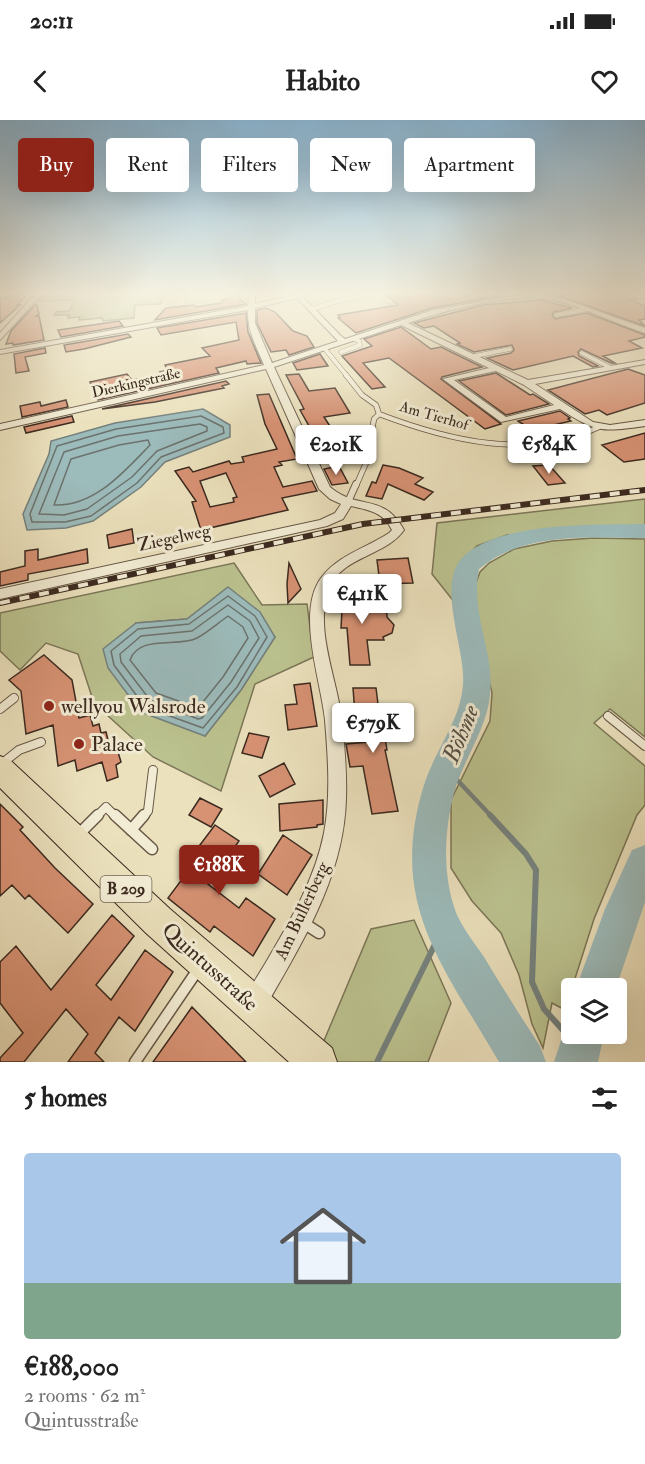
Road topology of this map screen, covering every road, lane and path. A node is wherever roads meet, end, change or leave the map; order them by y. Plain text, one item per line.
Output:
1 (90, 336) edge
2 (256, 336) edge
3 (337, 336) edge
4 (361, 336) edge
5 (431, 336) edge
6 (350, 340) junction
7 (325, 349) junction
8 (510, 349) dead end
9 (0, 352) edge
10 (341, 352) dead end
11 (582, 353) dead end
12 (475, 356) junction
13 (645, 362) edge
14 (270, 366) junction
15 (498, 368) junction
16 (611, 368) junction
17 (527, 383) junction
18 (560, 406) junction
19 (379, 414) junction
20 (645, 423) edge
21 (0, 427) edge
22 (599, 427) junction
23 (348, 502) junction
24 (0, 594) edge
25 (14, 698) dead end
26 (0, 709) edge
27 (608, 716) dead end
28 (40, 742) dead end
29 (645, 746) edge
30 (0, 765) edge
31 (0, 770) edge
32 (153, 770) dead end
33 (131, 830) junction
34 (74, 839) junction
35 (152, 849) dead end
36 (300, 921) junction
37 (319, 933) dead end
38 (203, 961) junction
39 (254, 1006) junction
40 (315, 1059) edge
41 (135, 1062) edge

1 - 9 street
2 - 14 street, Am Bullerberg
3 - 6 street
4 - 6 street, Dierkingstraße
5 - 12 street
6 - 7 street, Dierkingstraße
6 - 10 lane
7 - 14 street, Dierkingstraße
7 - 19 lane
8 - 12 lane
11 - 16 lane
12 - 15 street
13 - 16 street
14 - 21 street, Dierkingstraße
14 - 23 street, Am Bullerberg
15 - 17 street
15 - 18 street
16 - 17 street
17 - 18 street
18 - 22 street
19 - 22 lane, Am Tierhof
19 - 23 lane, Am Tierhof
20 - 22 street, Am Tierhof
23 - 24 street, Ziegelweg
23 - 36 street, Am Bullerberg
25 - 26 lane
27 - 29 lane
28 - 30 lane
31 - 34 main road, Quintusstraße / B 209
32 - 33 lane
33 - 34 lane
33 - 35 lane
34 - 38 main road, Quintusstraße / B 209
36 - 37 lane
36 - 39 street, Am Bullerberg
38 - 39 main road, Quintusstraße / B 209
38 - 41 lane
39 - 40 main road, Quintusstraße / B 209

